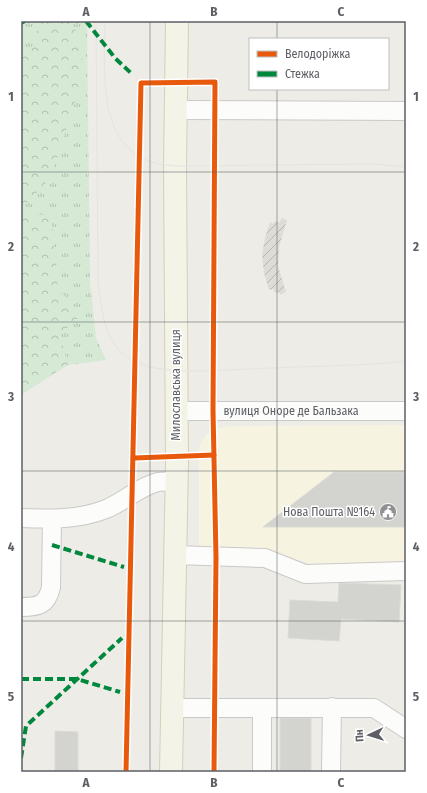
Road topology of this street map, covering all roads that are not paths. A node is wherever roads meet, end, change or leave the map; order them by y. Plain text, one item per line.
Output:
1 (177, 21) edge
2 (177, 110) junction
3 (406, 111) edge
4 (406, 410) edge
5 (176, 411) junction
6 (176, 481) junction
7 (21, 518) edge
8 (52, 519) junction
9 (175, 555) junction
10 (406, 571) edge
11 (21, 607) edge
12 (332, 707) junction
13 (172, 708) junction
14 (262, 708) junction
15 (406, 729) edge
16 (171, 772) edge
17 (262, 772) edge
18 (331, 772) edge

1 - 2 main road, Милославська вулиця
2 - 3 street
2 - 5 main road, Милославська вулиця
4 - 5 street, вулиця Оноре де Бальзака
5 - 6 main road, Милославська вулиця
6 - 8 street
6 - 9 main road, Милославська вулиця
7 - 8 street
8 - 11 street
9 - 10 street
9 - 13 main road, Милославська вулиця
12 - 14 street
12 - 15 street
12 - 18 street
13 - 14 street
13 - 16 main road, Милославська вулиця
14 - 17 street

